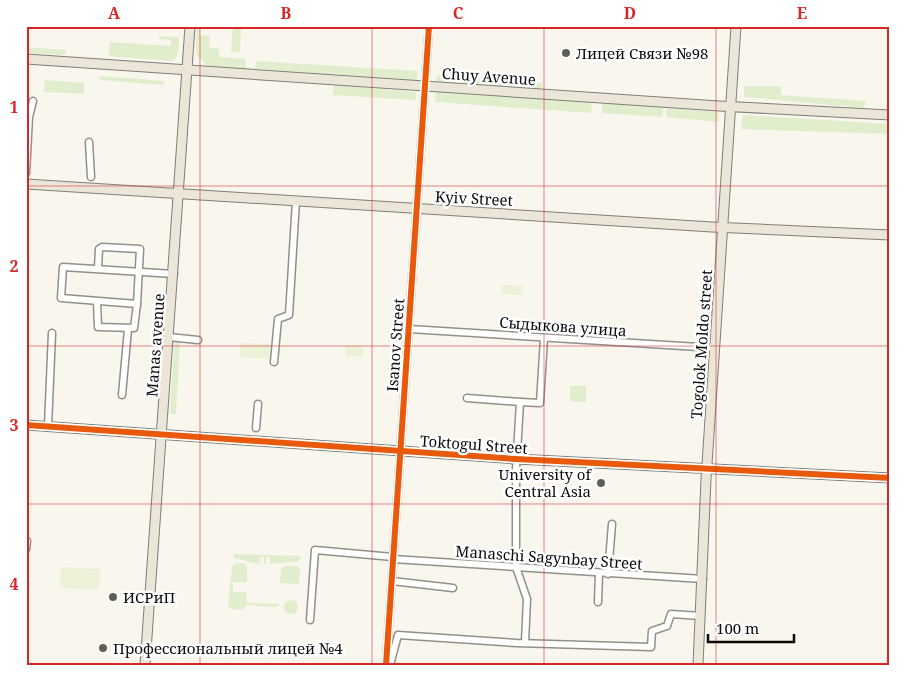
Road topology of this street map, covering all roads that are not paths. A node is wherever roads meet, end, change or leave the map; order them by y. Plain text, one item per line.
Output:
1 (190, 26) edge
2 (429, 26) edge
3 (736, 26) edge
4 (26, 59) edge
5 (186, 70) junction
6 (425, 86) junction
7 (33, 101) dead end
8 (731, 107) junction
9 (890, 115) edge
10 (89, 142) dead end
11 (26, 173) edge
12 (91, 177) dead end
13 (26, 184) edge
14 (180, 194) junction
15 (296, 200) junction
16 (418, 208) junction
17 (722, 227) junction
18 (890, 236) edge
19 (98, 268) junction
20 (139, 271) junction
21 (174, 274) junction
22 (97, 302) junction
23 (137, 304) junction
24 (128, 329) junction
25 (409, 329) junction
26 (52, 333) dead end
27 (169, 337) junction
28 (544, 338) junction
29 (198, 340) dead end
30 (715, 348) junction
31 (274, 362) dead end
32 (122, 394) dead end
33 (467, 398) dead end
34 (520, 402) junction
35 (258, 404) dead end
36 (26, 425) edge
37 (48, 426) junction
38 (256, 428) dead end
39 (162, 433) junction
40 (400, 451) junction
41 (516, 459) junction
42 (707, 470) junction
43 (890, 478) edge
44 (612, 524) dead end
45 (27, 541) edge
46 (26, 548) edge
47 (393, 558) junction
48 (516, 567) junction
49 (599, 573) junction
50 (608, 574) junction
51 (703, 579) junction
52 (392, 581) junction
53 (454, 588) dead end
54 (598, 602) dead end
55 (701, 616) junction
56 (310, 620) dead end
57 (526, 642) junction
58 (145, 665) edge
59 (388, 665) edge
60 (698, 665) edge

1 - 5 main road, Manas avenue
2 - 6 street, Isanov Street
3 - 8 main road, Togolok Moldo street
4 - 5 main road, Chuy Avenue
5 - 6 main road, Chuy Avenue
5 - 14 main road, Manas avenue
6 - 8 main road, Chuy Avenue
6 - 16 street, Isanov Street
7 - 11 street
8 - 9 main road, Chuy Avenue
8 - 17 main road, Togolok Moldo street
10 - 12 street
13 - 14 main road, Kyiv Street
14 - 15 main road, Kyiv Street
14 - 21 main road, Manas avenue
15 - 16 main road, Kyiv Street
15 - 31 street
16 - 17 main road, Kyiv Street
16 - 25 street, Isanov Street
17 - 18 main road, Kyiv Street
17 - 30 main road, Togolok Moldo street
19 - 20 street
19 - 20 street
19 - 22 street
20 - 21 street
20 - 23 street
21 - 27 main road, Manas avenue
22 - 23 street
22 - 24 street
23 - 24 street
24 - 32 street
25 - 28 street, Сыдыкова улица
25 - 40 street, Isanov Street
26 - 37 street
27 - 29 street
27 - 39 main road, Manas avenue
28 - 30 street, Сыдыкова улица
28 - 34 street
30 - 42 main road, Togolok Moldo street
33 - 34 street
34 - 41 street
35 - 38 street
36 - 37 main road, Toktogul Street
37 - 39 main road, Toktogul Street
39 - 40 main road, Toktogul Street
39 - 58 main road, Manas avenue
40 - 41 main road, Toktogul Street
40 - 47 street, Isanov Street
41 - 42 main road, Toktogul Street
41 - 48 street
42 - 43 main road, Toktogul Street
42 - 51 main road, Togolok Moldo street
44 - 50 street
45 - 46 street
47 - 48 street, Manaschi Sagynbay Street
47 - 52 street, Isanov Street
47 - 56 street, Manaschi Sagynbay Street
48 - 49 street, Manaschi Sagynbay Street
48 - 57 street
49 - 50 street, Manaschi Sagynbay Street
49 - 54 street
50 - 51 street, Manaschi Sagynbay Street
51 - 55 main road, Togolok Moldo street
52 - 53 street
52 - 59 street, Isanov Street
55 - 57 street
55 - 60 main road, Togolok Moldo street
57 - 59 street

